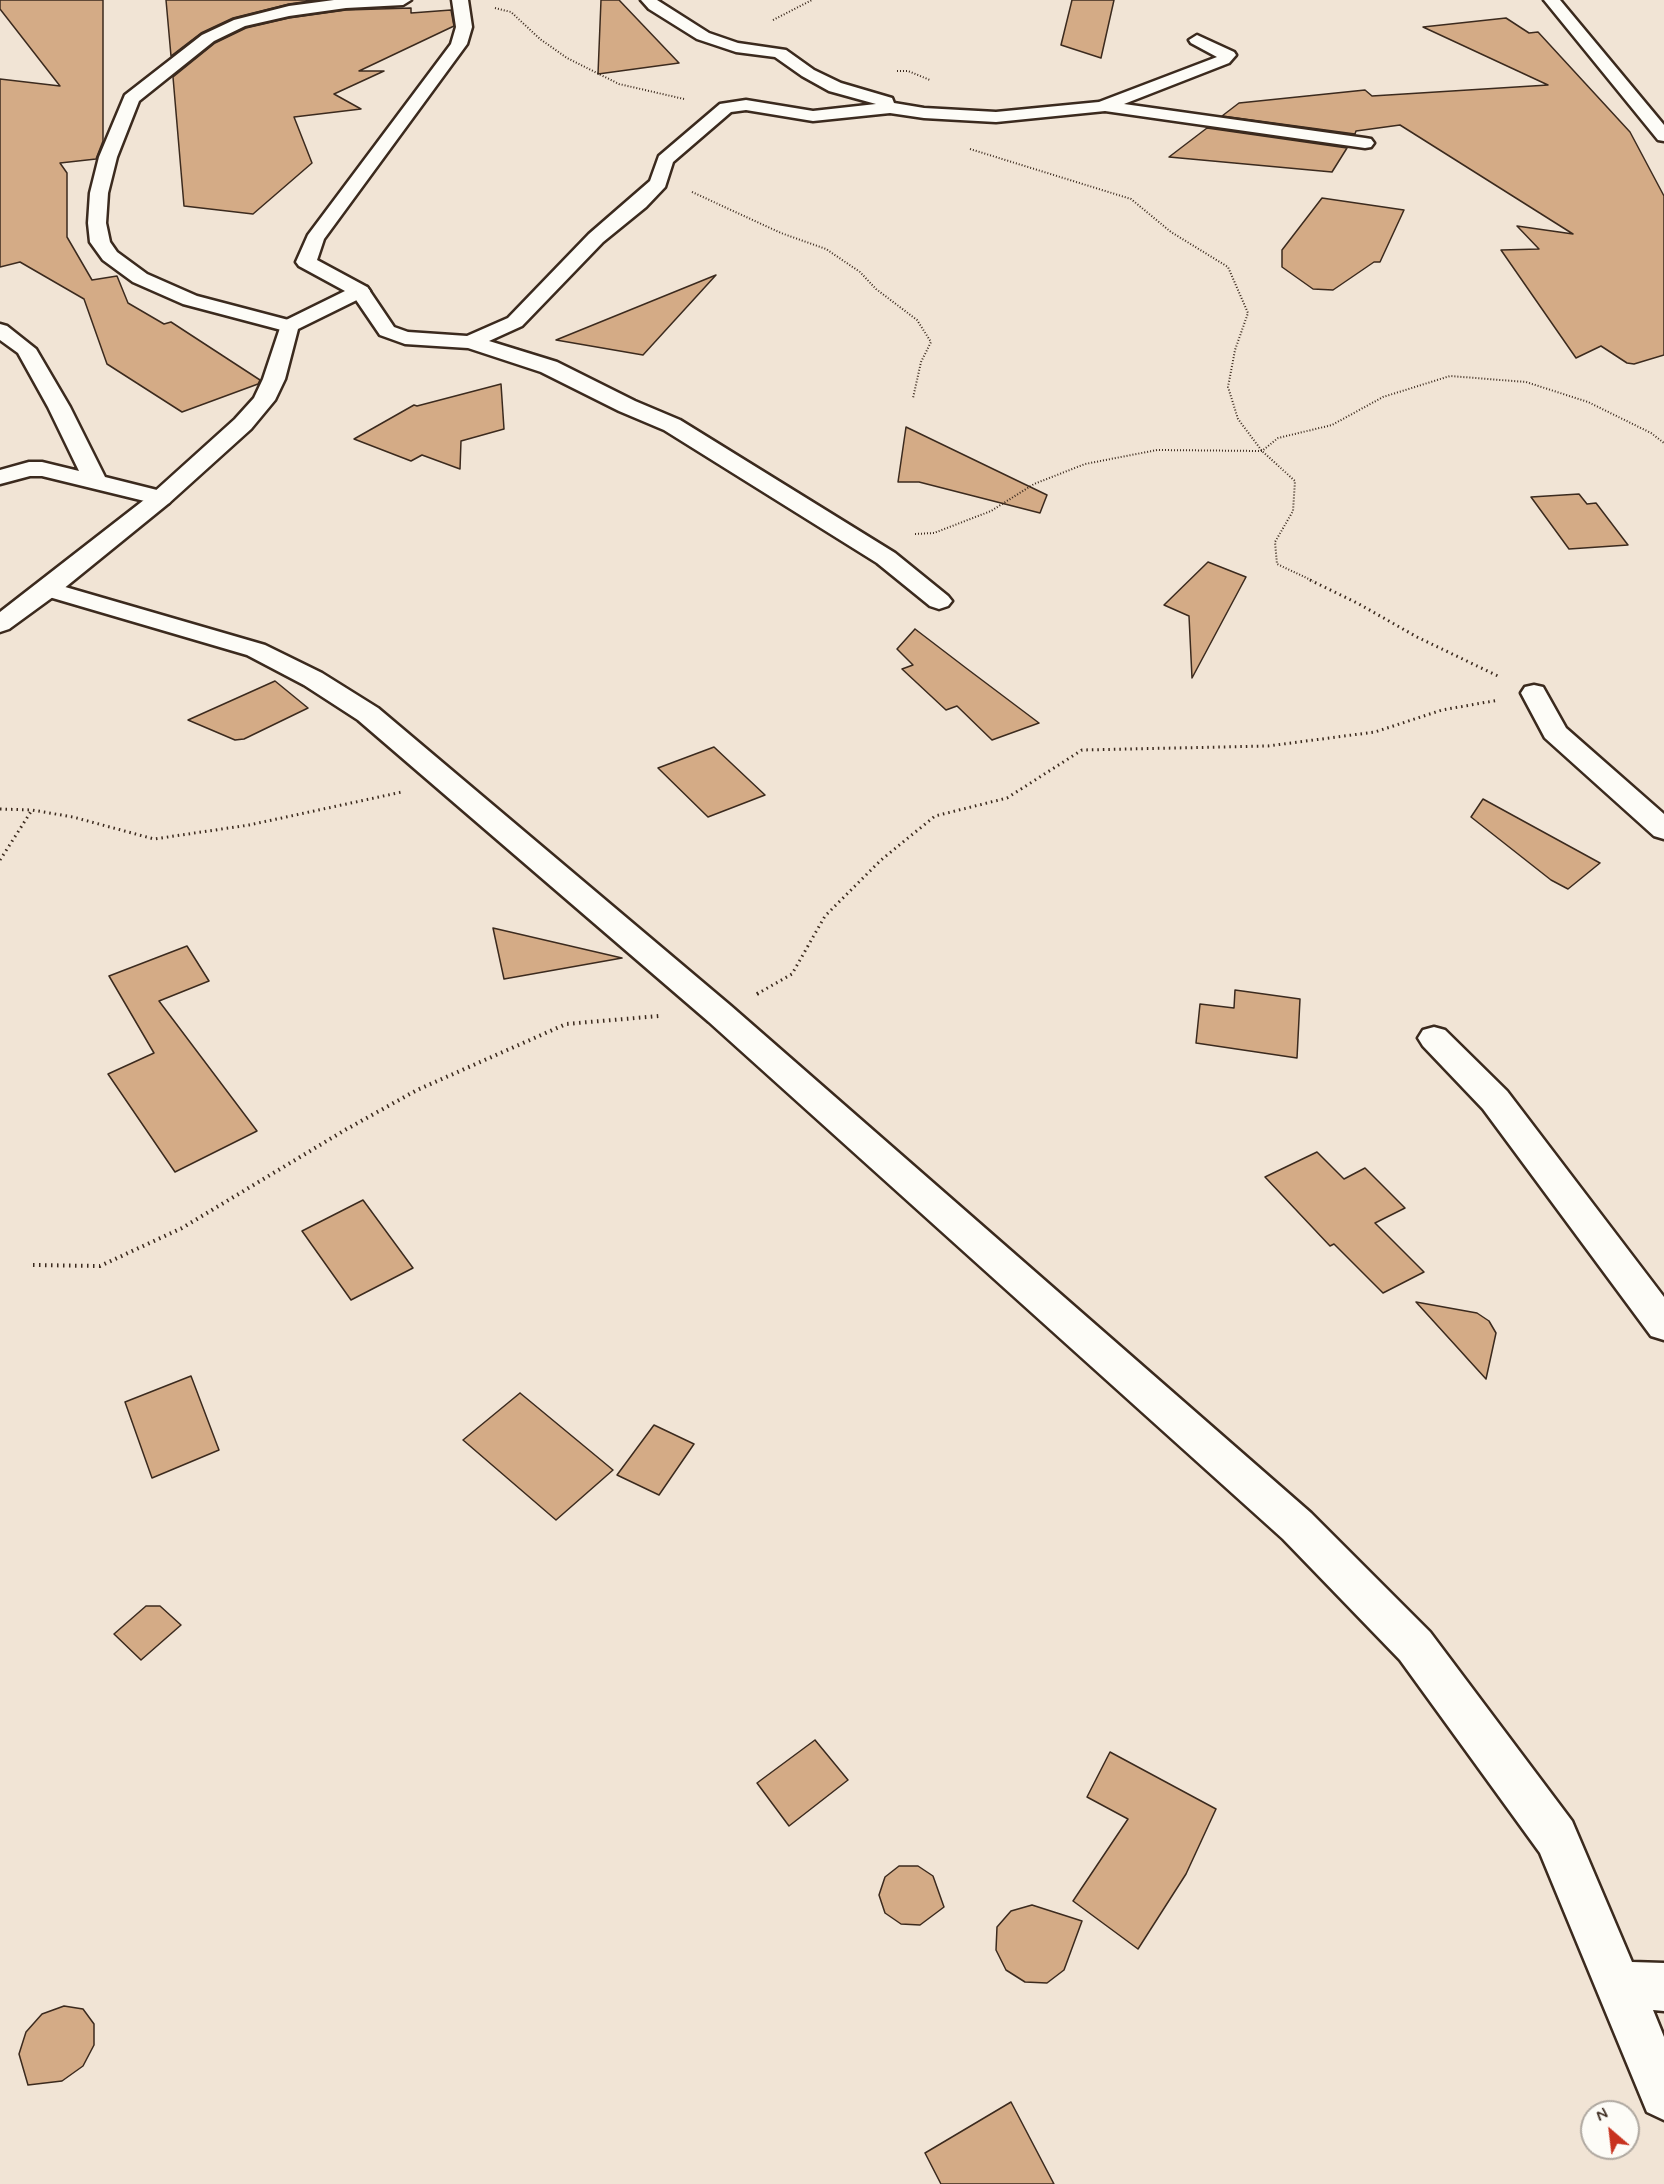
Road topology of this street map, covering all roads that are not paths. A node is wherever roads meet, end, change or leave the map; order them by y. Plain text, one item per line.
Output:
1 (403, 0) edge
2 (460, 0) edge
3 (650, 0) edge
4 (1552, 0) edge
5 (1197, 40) dead end
6 (1102, 106) junction
7 (924, 113) junction
8 (1664, 136) edge
9 (1365, 143) dead end
10 (360, 291) junction
11 (290, 326) junction
12 (0, 330) edge
13 (470, 342) junction
14 (0, 477) edge
15 (97, 484) junction
16 (161, 498) junction
17 (48, 589) junction
18 (939, 601) dead end
19 (0, 624) edge
20 (1534, 693) road end
21 (1664, 830) edge
22 (1434, 1038) dead end
23 (1664, 1325) edge
24 (1619, 1985) junction
25 (1664, 1988) edge
26 (1664, 2095) edge

1 - 11 street
2 - 10 street
3 - 7 street
4 - 8 street
5 - 6 street
6 - 7 street
6 - 9 street
7 - 13 street
10 - 11 street
10 - 13 street
11 - 16 street
12 - 15 street
13 - 18 street
14 - 15 street
15 - 16 street
16 - 17 street
17 - 19 street
17 - 24 street
20 - 21 street
22 - 23 street
24 - 25 street
24 - 26 street

